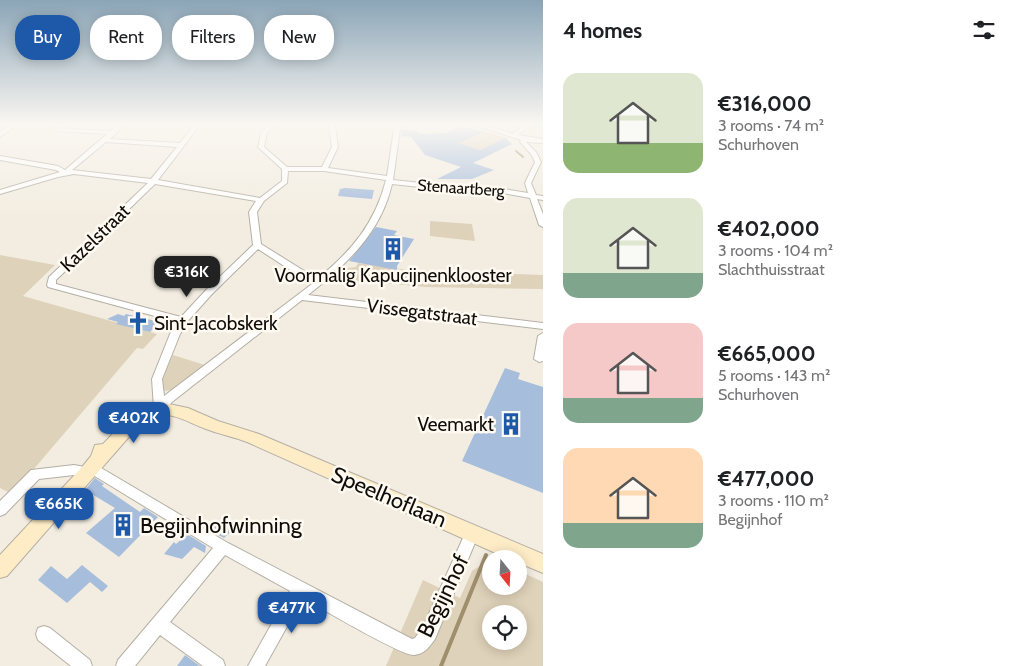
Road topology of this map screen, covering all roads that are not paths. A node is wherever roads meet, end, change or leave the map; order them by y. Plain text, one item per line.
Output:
1 (86, 156) edge
2 (173, 156) edge
3 (270, 156) edge
4 (330, 156) edge
5 (393, 156) edge
6 (0, 158) edge
7 (541, 162) edge
8 (284, 169) junction
9 (324, 169) junction
10 (66, 173) junction
11 (389, 180) junction
12 (153, 182) junction
13 (0, 192) edge
14 (533, 195) junction
15 (543, 198) edge
16 (262, 200) junction
17 (542, 220) edge
18 (257, 245) junction
19 (317, 283) junction
20 (300, 297) junction
21 (183, 321) junction
22 (543, 326) edge
23 (543, 336) edge
24 (539, 360) dead end
25 (162, 402) junction
26 (93, 466) junction
27 (0, 510) edge
28 (472, 533) junction
29 (223, 548) junction
30 (3, 560) edge
31 (543, 564) edge
32 (300, 588) junction
33 (159, 624) junction
34 (44, 634) dead end
35 (84, 666) edge
36 (124, 666) edge
37 (217, 666) edge
38 (256, 666) edge

1 - 10 street
2 - 12 street
3 - 8 street
4 - 9 street
5 - 11 street
6 - 10 street
7 - 14 street
8 - 9 street, Stenaartberg
8 - 16 street
9 - 11 street, Stenaartberg
10 - 12 street
10 - 13 street
11 - 14 street, Stenaartberg
11 - 19 street
12 - 16 street
12 - 21 street, Kazelstraat
14 - 15 street, Stenaartberg
14 - 17 street
16 - 18 street
18 - 19 street
18 - 21 street
19 - 20 street
20 - 22 street, Vissegatstraat
20 - 25 street
21 - 25 street
23 - 24 street
25 - 26 street
25 - 28 street, Speelhoflaan
26 - 27 street
26 - 29 street, Begijnhof
26 - 30 street
28 - 31 street, Speelhoflaan
28 - 32 street, Begijnhof
29 - 32 street, Begijnhof
29 - 33 street
32 - 38 street
33 - 36 street
33 - 37 street
34 - 35 street

